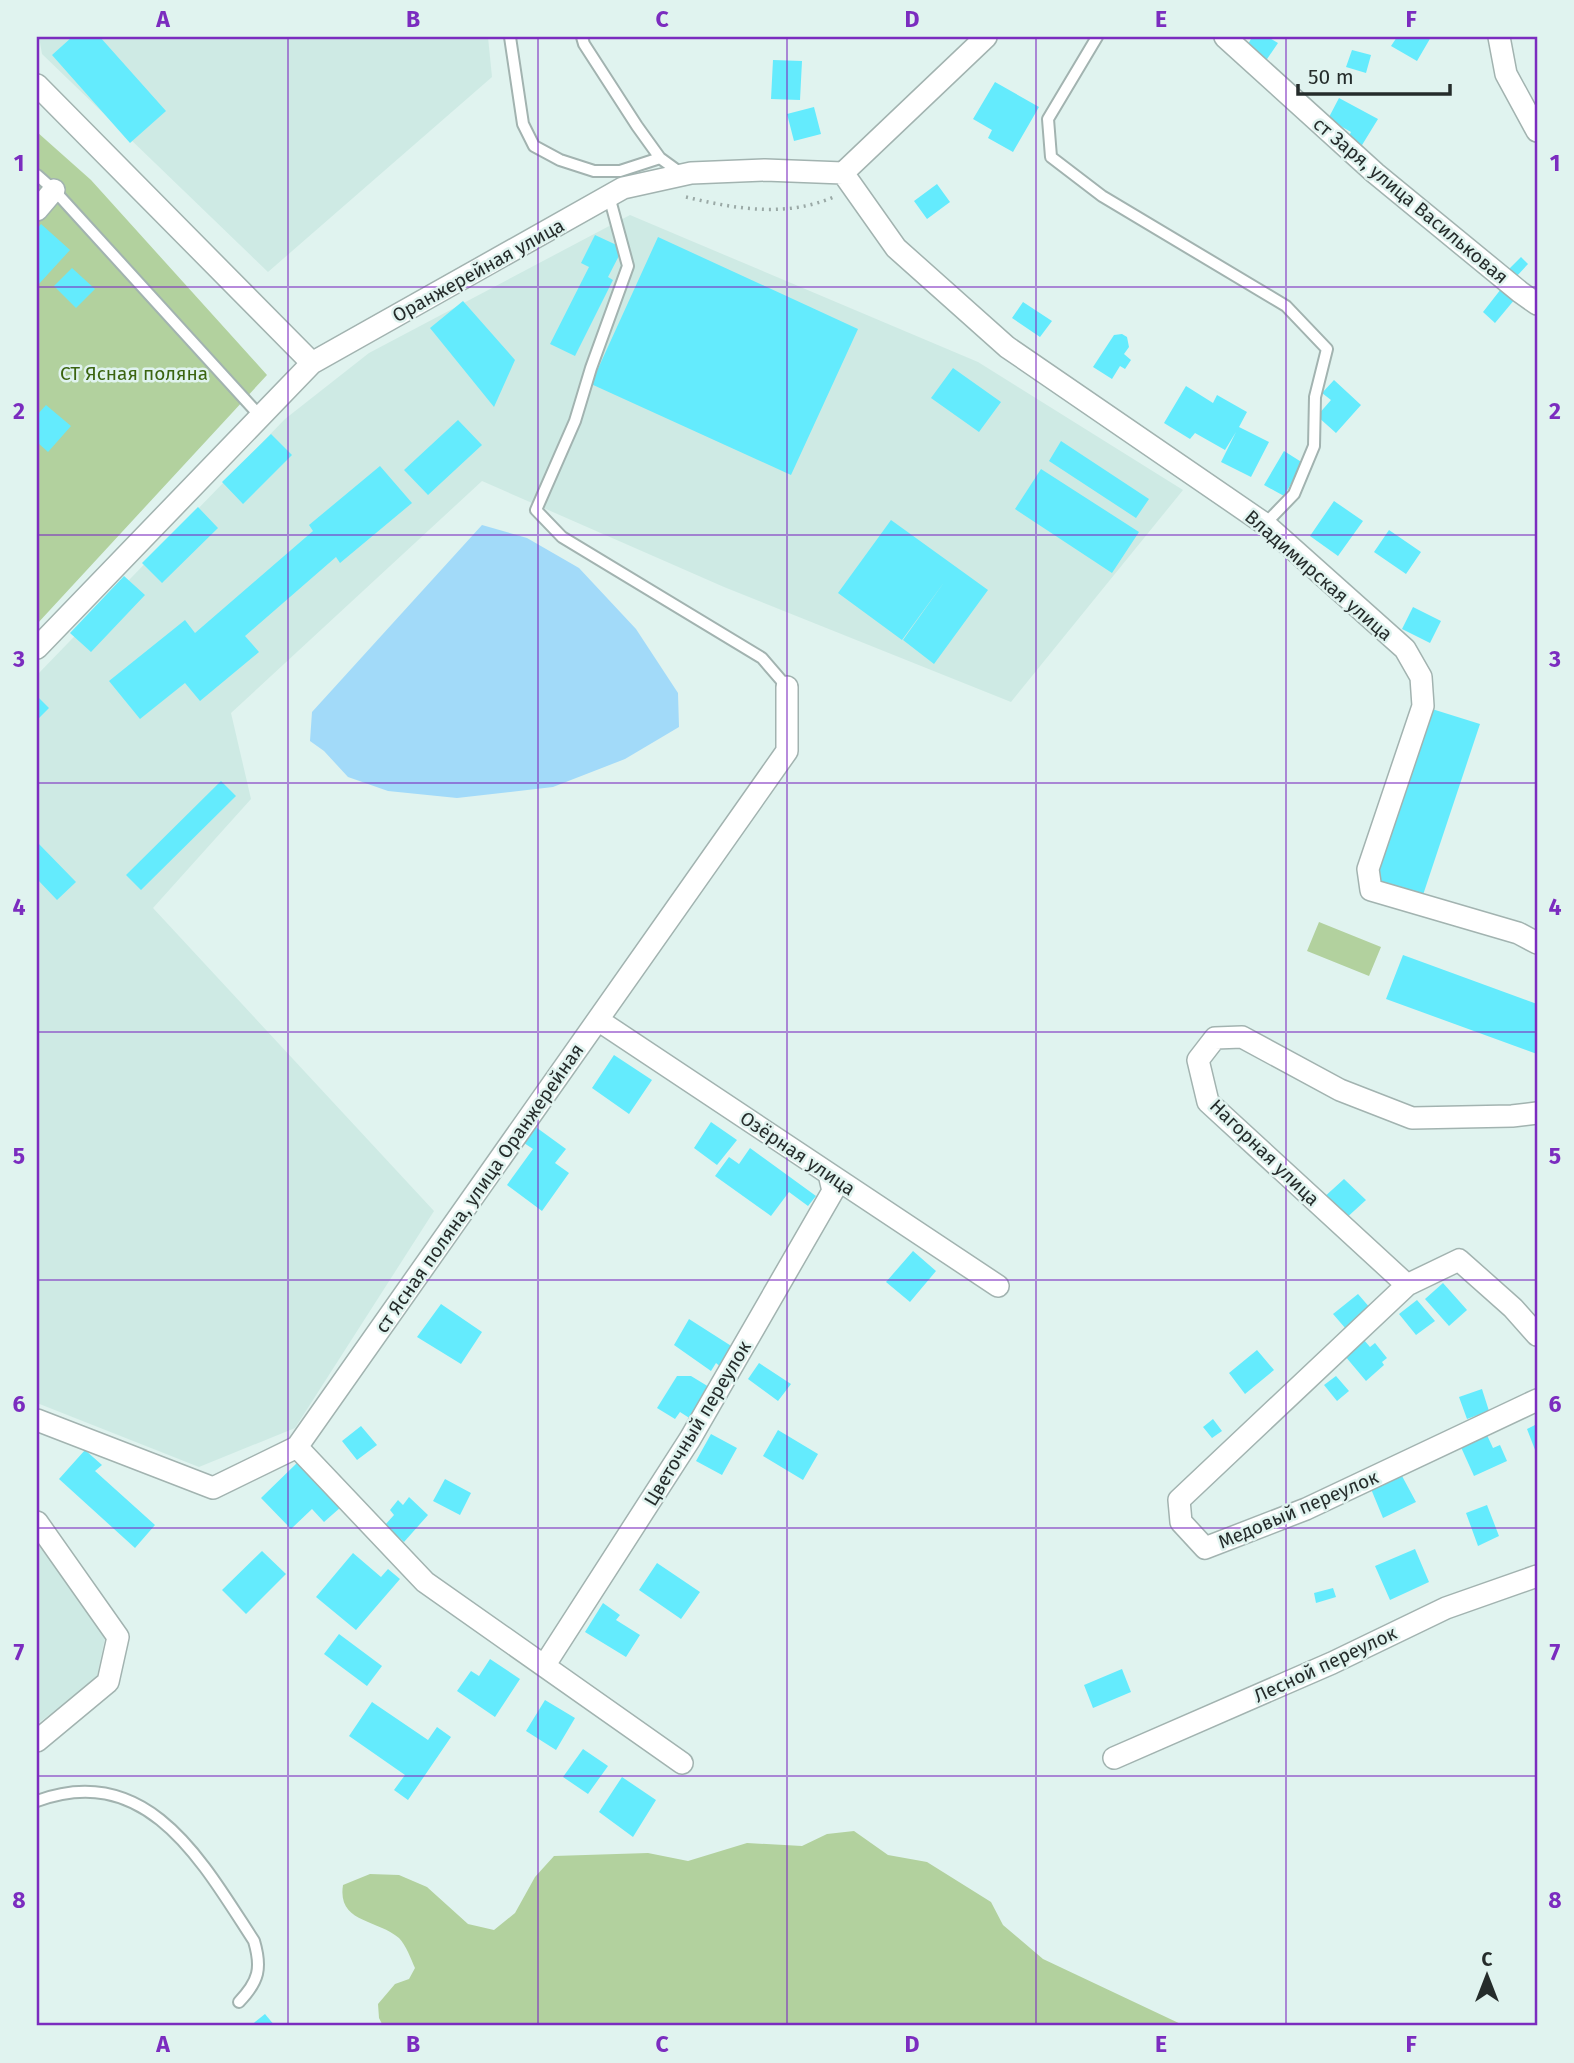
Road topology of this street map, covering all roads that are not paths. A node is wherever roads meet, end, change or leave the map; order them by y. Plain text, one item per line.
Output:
1 (510, 37) edge
2 (582, 37) edge
3 (986, 37) edge
4 (1097, 37) edge
5 (1225, 37) edge
6 (1499, 37) edge
7 (37, 85) edge
8 (1537, 131) edge
9 (660, 158) junction
10 (37, 175) edge
11 (848, 180) junction
12 (679, 184) junction
13 (54, 190) junction
14 (609, 196) junction
15 (37, 210) edge
16 (1537, 304) edge
17 (312, 363) junction
18 (260, 416) junction
19 (1265, 524) junction
20 (37, 648) edge
21 (787, 687) joint
22 (1537, 943) edge
23 (598, 1020) junction
24 (1537, 1113) edge
25 (829, 1174) junction
26 (1408, 1285) junction
27 (998, 1286) dead end
28 (1537, 1335) edge
29 (1537, 1400) edge
30 (37, 1420) edge
31 (297, 1447) junction
32 (37, 1522) edge
33 (1537, 1576) edge
34 (544, 1665) junction
35 (37, 1741) edge
36 (1114, 1758) dead end
37 (682, 1763) dead end
38 (37, 1801) edge
39 (239, 2002) dead end

1 - 9 lane
2 - 9 lane
3 - 11 street
4 - 19 lane
5 - 16 street, ст Заря, улица Васильковая
6 - 8 street
7 - 17 street
9 - 12 lane
10 - 13 lane
11 - 12 street, Оранжерейная улица
11 - 19 street, Владимирская улица
12 - 14 street, Оранжерейная улица
13 - 15 street
13 - 18 lane
14 - 17 street, Оранжерейная улица
14 - 21 lane
17 - 18 street, Оранжерейная улица
18 - 20 street, Оранжерейная улица
19 - 22 street, Владимирская улица
21 - 23 street, ст Ясная поляна, улица Оранжерейная
23 - 25 street, Озёрная улица
23 - 31 street, ст Ясная поляна, улица Оранжерейная
24 - 26 street, Нагорная улица
25 - 27 street, Озёрная улица
25 - 34 street, Цветочный переулок
26 - 28 street
26 - 29 street, Медовый переулок
30 - 31 street, ст Ясная поляна, улица Оранжерейная
31 - 34 street
32 - 35 street
33 - 36 street, Лесной переулок
34 - 37 street
38 - 39 lane

